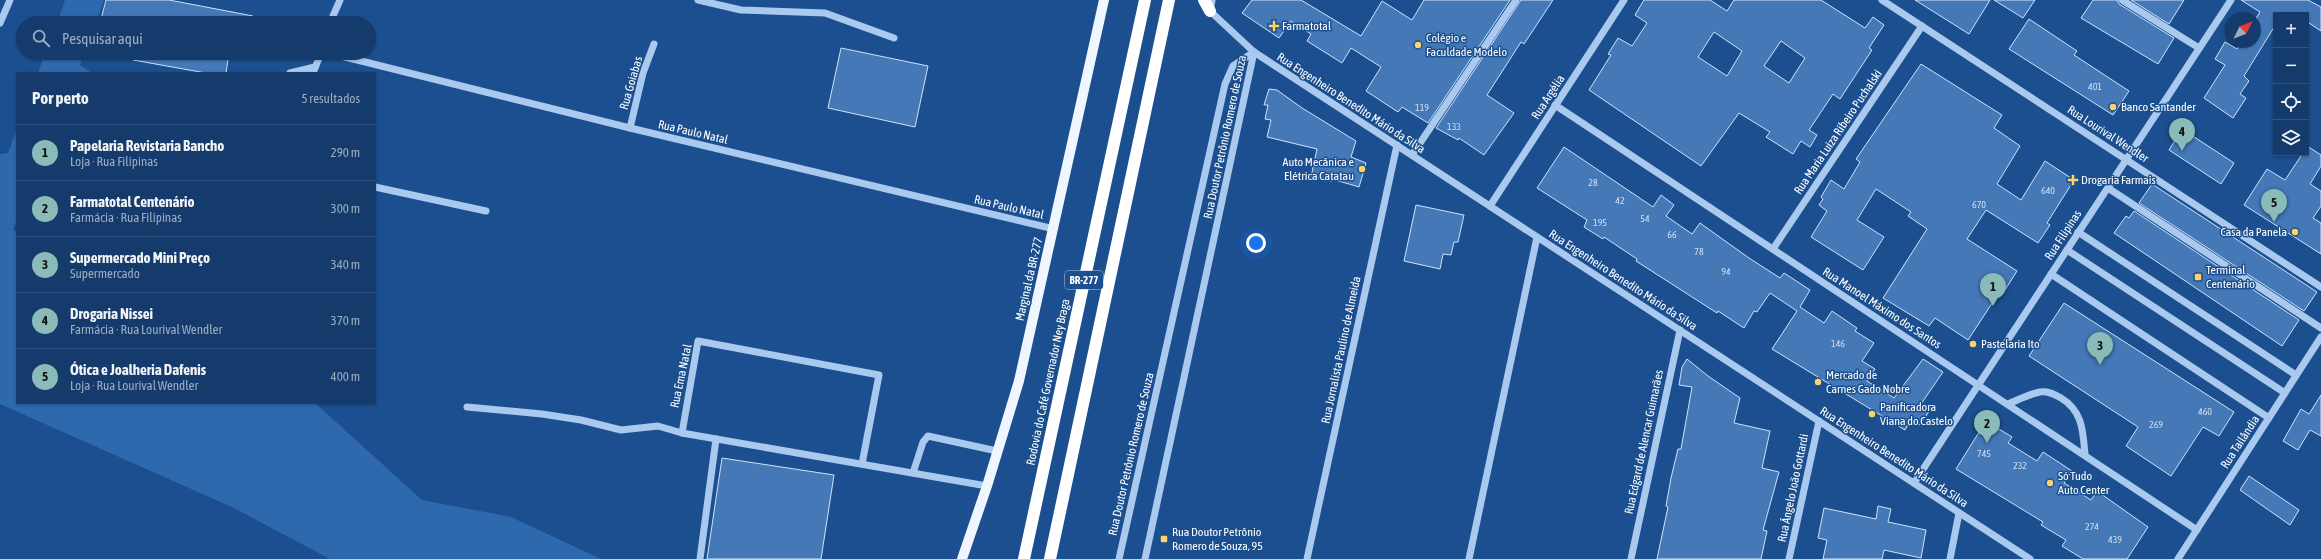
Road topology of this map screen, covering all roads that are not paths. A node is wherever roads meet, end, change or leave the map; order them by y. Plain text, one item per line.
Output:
1 (10, 0) edge
2 (340, 0) edge
3 (698, 0) edge
4 (1104, 0) edge
5 (1144, 0) edge
6 (1169, 0) edge
7 (1204, 0) edge
8 (1516, 0) edge
9 (1624, 0) edge
10 (1882, 0) edge
11 (2122, 0) edge
12 (2231, 0) edge
13 (1211, 6) edge
14 (333, 16) edge
15 (0, 23) edge
16 (1922, 26) junction
17 (894, 38) dead end
18 (654, 44) dead end
19 (2199, 48) junction
20 (1254, 52) junction
21 (318, 60) edge
22 (357, 60) edge
23 (314, 70) edge
24 (298, 72) edge
25 (1555, 105) junction
26 (630, 128) junction
27 (1397, 145) junction
28 (1412, 155) junction
29 (2126, 160) junction
30 (376, 187) edge
31 (2108, 188) junction
32 (1490, 206) junction
33 (486, 211) dead end
34 (1054, 229) junction
35 (2078, 232) junction
36 (1537, 237) junction
37 (1773, 249) junction
38 (2067, 250) junction
39 (2051, 274) junction
40 (2321, 287) edge
41 (2321, 328) edge
42 (1680, 330) junction
43 (2321, 337) edge
44 (2296, 375) junction
45 (1978, 385) junction
46 (2285, 393) junction
47 (2008, 404) junction
48 (467, 407) dead end
49 (2269, 418) junction
50 (1819, 421) junction
51 (682, 433) junction
52 (716, 439) junction
53 (997, 451) junction
54 (2084, 455) junction
55 (862, 464) junction
56 (913, 473) junction
57 (1914, 483) junction
58 (987, 486) junction
59 (1960, 513) junction
60 (2197, 530) junction
61 (700, 559) edge
62 (962, 559) edge
63 (1024, 559) edge
64 (1050, 559) edge
65 (1119, 559) edge
66 (1145, 559) edge
67 (1308, 559) edge
68 (1468, 559) edge
69 (1630, 559) edge
70 (1789, 559) edge
71 (1950, 559) edge
72 (2030, 559) edge
73 (2178, 559) edge

1 - 15 street
2 - 14 street
3 - 17 street
4 - 34 main road, Marginal da BR-277
5 - 63 highway, Rodovia do Café Governador Ney Braga / BR-277
6 - 64 highway, BR-277
7 - 13 highway
8 - 28 street
9 - 25 street, Rua Argélia
10 - 16 street, Rua Lourival Wendler
11 - 19 street
12 - 19 street, Rua Filipinas
13 - 20 street, Rua Engenheiro Benedito Mário da Silva
16 - 29 street, Rua Lourival Wendler
16 - 37 street, Rua Maria Luiza Ribeiro Puchalski
18 - 26 street, Rua Goiabas
19 - 29 street, Rua Filipinas
20 - 27 street, Rua Engenheiro Benedito Mário da Silva
20 - 65 street, Rua Doutor Petrônio Romero de Souza
20 - 66 street, Rua Doutor Petrônio Romero de Souza
21 - 23 street
22 - 26 street, Rua Paulo Natal
23 - 24 street
25 - 32 street, Rua Argélia
25 - 37 street, Rua Manoel Máximo dos Santos
26 - 34 street, Rua Paulo Natal
27 - 28 street, Rua Engenheiro Benedito Mário da Silva
27 - 67 street, Rua Jornalista Paulino de Almeida
28 - 32 street, Rua Engenheiro Benedito Mário da Silva
29 - 31 street, Rua Filipinas
29 - 40 street, Rua Lourival Wendler
30 - 33 street
31 - 35 street, Rua Filipinas
31 - 41 street
32 - 36 street, Rua Engenheiro Benedito Mário da Silva
34 - 53 main road, Marginal da BR-277
35 - 38 street, Rua Filipinas
35 - 44 street
36 - 42 street, Rua Engenheiro Benedito Mário da Silva
36 - 68 street
37 - 45 street, Rua Manoel Máximo dos Santos
38 - 39 street, Rua Filipinas
38 - 46 street
39 - 45 street, Rua Filipinas
39 - 49 street
42 - 50 street, Rua Engenheiro Benedito Mário da Silva
42 - 69 street, Rua Edgard de Alencar Guimarães
43 - 44 street, Rua Tailândia
44 - 46 street, Rua Tailândia
45 - 47 street, Rua Manoel Máximo dos Santos
45 - 57 street, Rua Filipinas
46 - 49 street, Rua Tailândia
47 - 54 street, Rua Manoel Máximo dos Santos
47 - 54 street
48 - 51 street
49 - 60 street, Rua Tailândia
50 - 57 street, Rua Engenheiro Benedito Mário da Silva
50 - 70 street, Rua Ângelo João Gottardi
51 - 52 street
51 - 55 street, Rua Ema Natal
52 - 55 street
52 - 61 street
53 - 56 street
53 - 58 main road, Marginal da BR-277
54 - 60 street, Rua Manoel Máximo dos Santos
55 - 56 street
56 - 58 street
57 - 59 street, Rua Engenheiro Benedito Mário da Silva
58 - 62 main road, Marginal da BR-277
59 - 71 street
59 - 72 street, Rua Engenheiro Benedito Mário da Silva
60 - 73 street, Rua Tailândia

